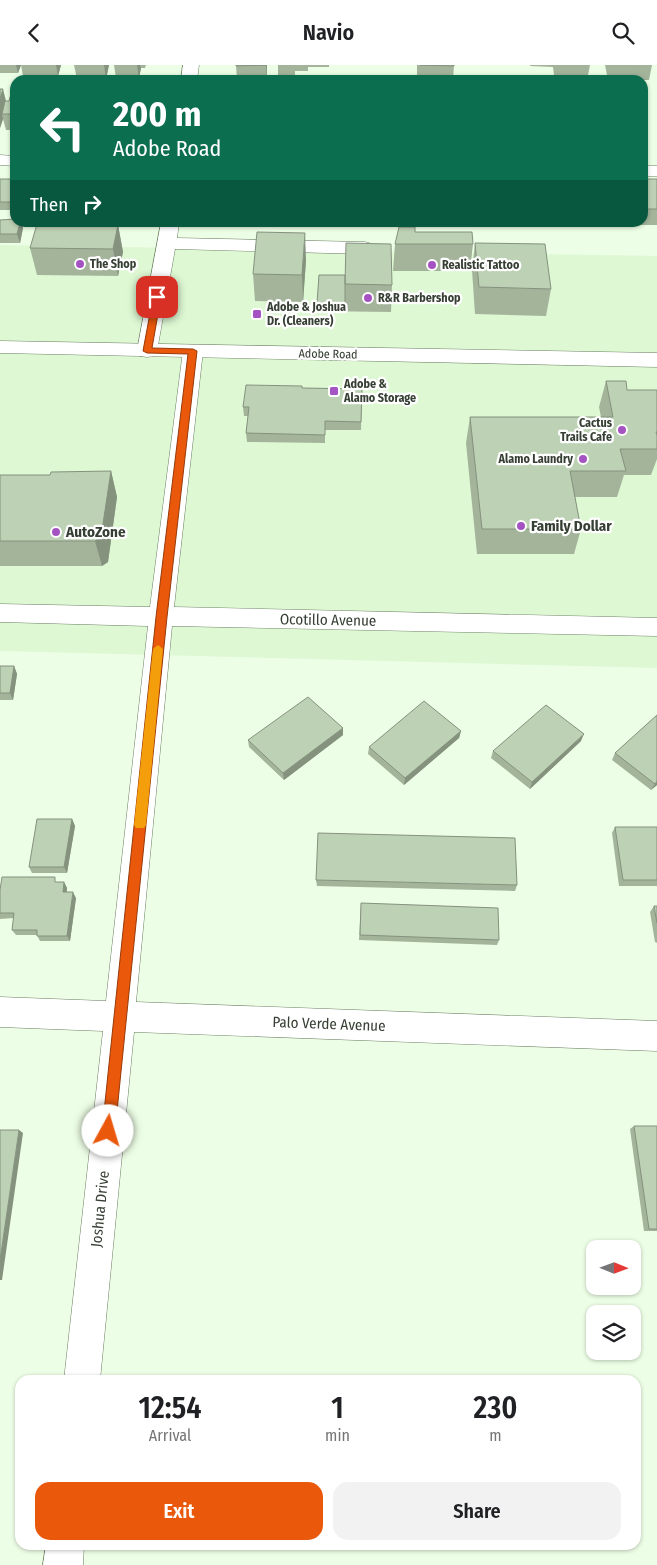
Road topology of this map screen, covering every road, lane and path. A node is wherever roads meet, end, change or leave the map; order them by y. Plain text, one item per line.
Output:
1 (169, 227) edge
2 (167, 243) junction
3 (365, 248) edge
4 (0, 347) edge
5 (147, 351) junction
6 (193, 351) junction
7 (657, 360) edge
8 (0, 613) edge
9 (162, 617) junction
10 (657, 627) edge
11 (0, 1012) edge
12 (120, 1016) junction
13 (657, 1036) edge
14 (83, 1375) edge
15 (64, 1550) edge
16 (63, 1565) edge

1 - 2 street
2 - 3 street
2 - 5 street
4 - 5 street, Adobe Road
5 - 6 street, Adobe Road
6 - 7 street, Adobe Road
6 - 9 street, Joshua Drive
8 - 9 street, Ocotillo Avenue
9 - 10 street, Ocotillo Avenue
9 - 12 street, Joshua Drive
11 - 12 street, Palo Verde Avenue
12 - 13 street, Palo Verde Avenue
12 - 14 street, Joshua Drive
15 - 16 street

